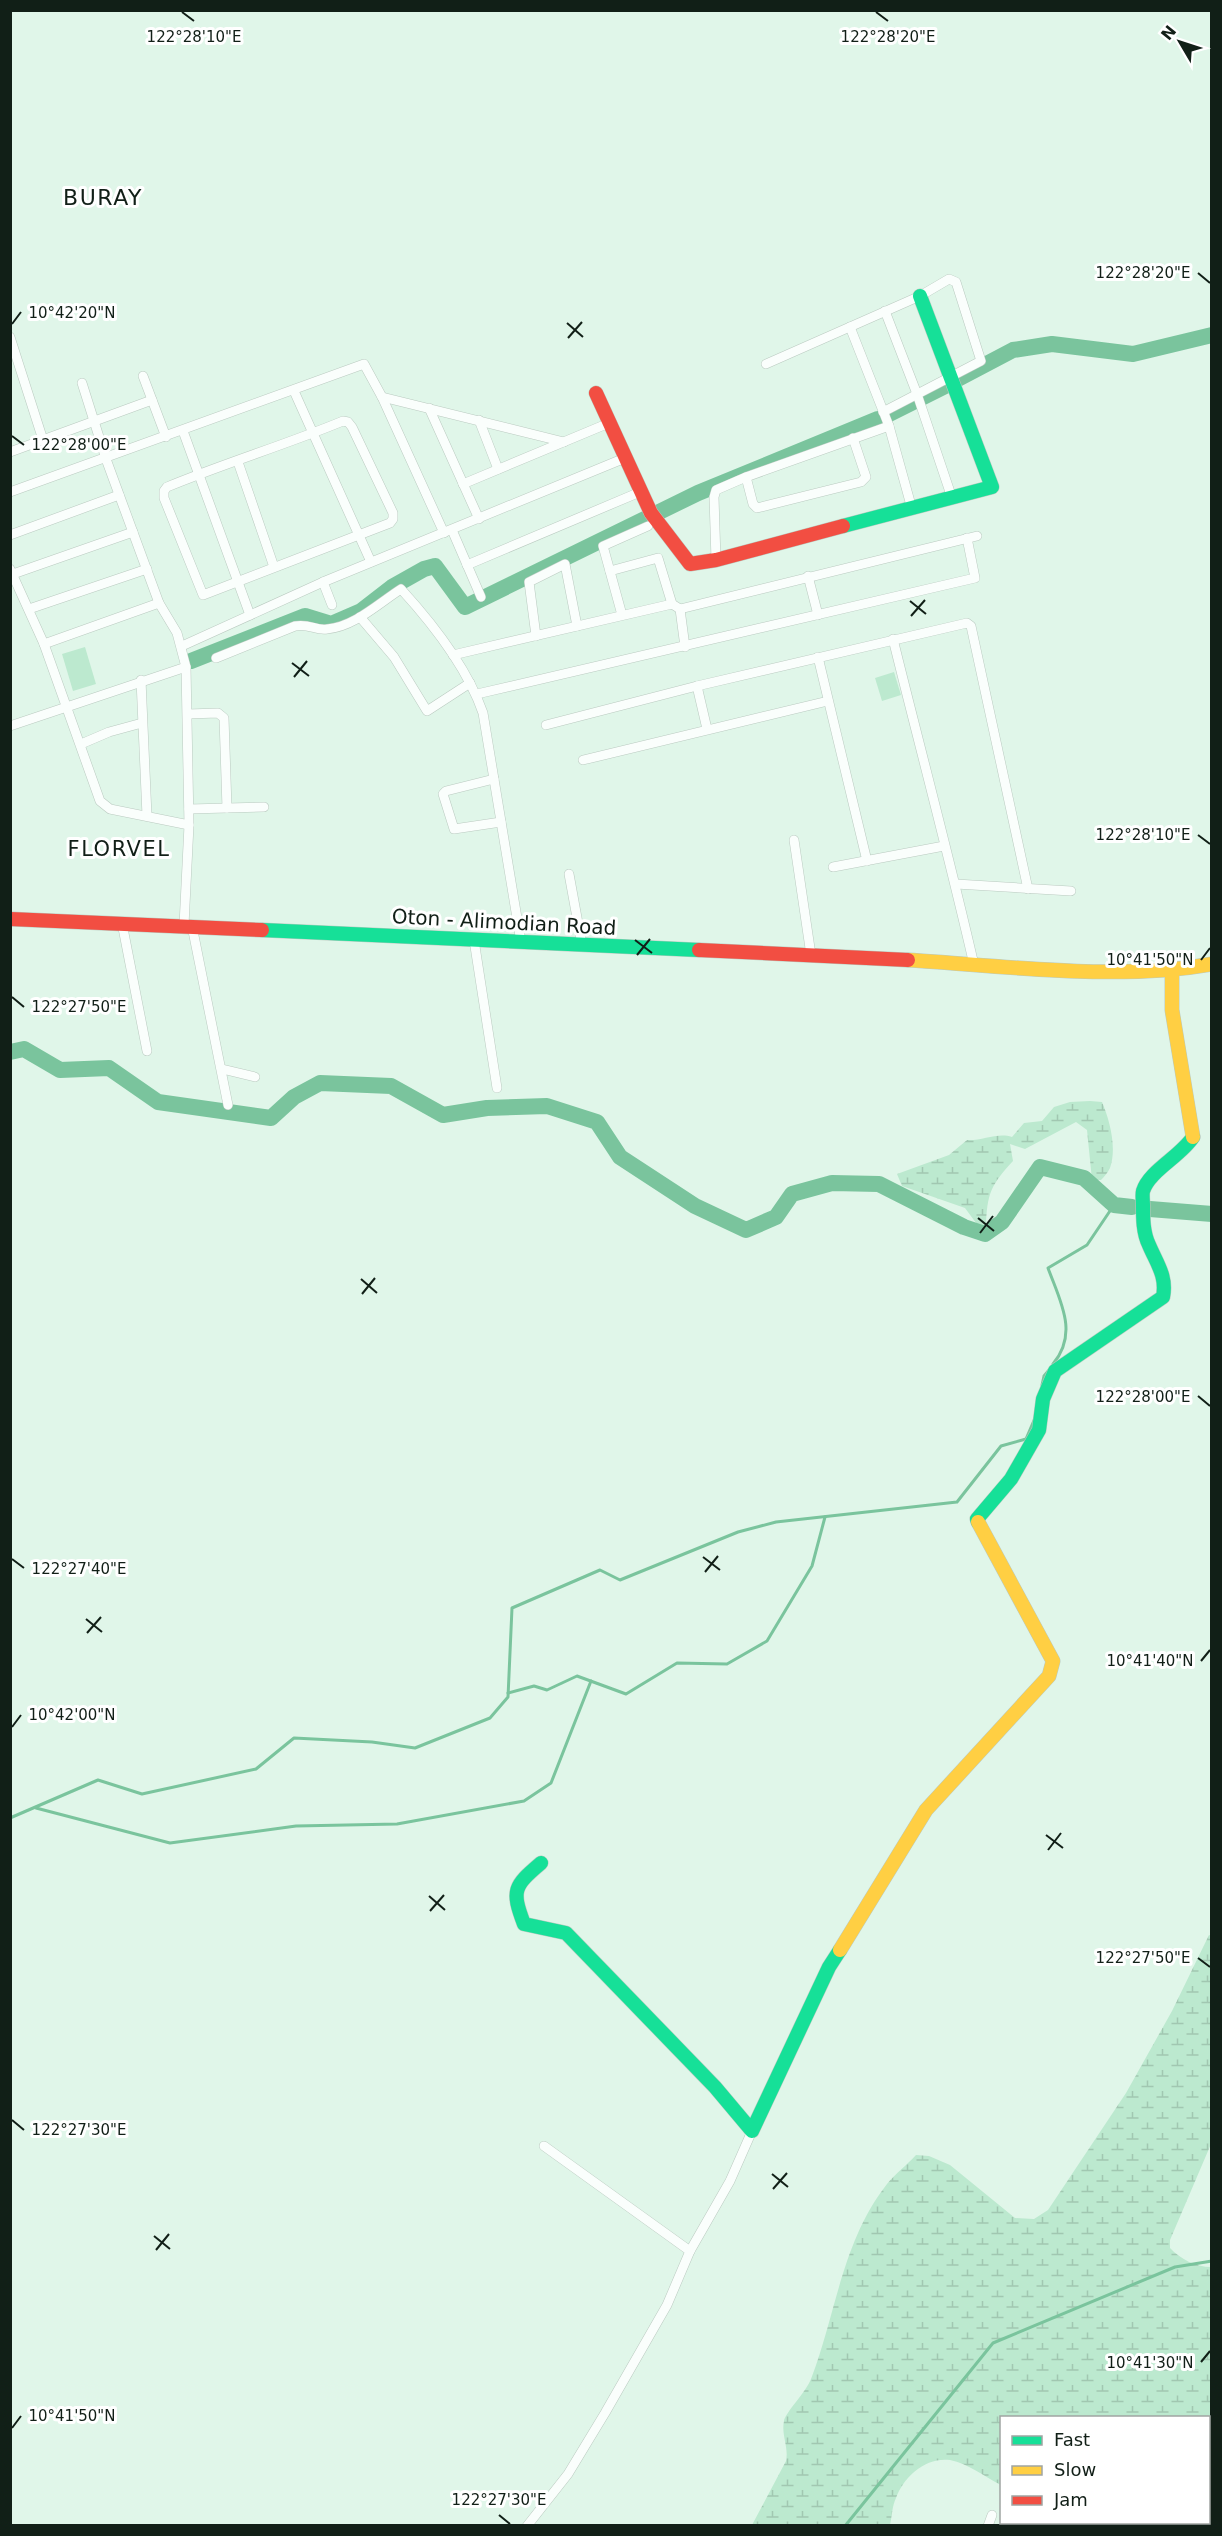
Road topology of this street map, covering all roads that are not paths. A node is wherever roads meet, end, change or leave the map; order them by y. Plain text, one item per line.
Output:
1 (920, 296) junction
2 (885, 311) junction
3 (850, 327) junction
4 (10, 337) edge
5 (766, 364) dead end
6 (143, 376) dead end
7 (951, 377) junction
8 (82, 383) dead end
9 (294, 391) junction
10 (596, 393) dead end
11 (917, 394) junction
12 (382, 397) junction
13 (152, 400) junction
14 (429, 408) junction
15 (882, 412) junction
16 (479, 420) junction
17 (94, 421) junction
18 (609, 423) junction
19 (889, 426) junction
20 (183, 431) junction
21 (311, 434) junction
22 (166, 437) junction
23 (853, 438) junction
24 (44, 440) junction
25 (564, 442) junction
26 (10, 452) edge
27 (625, 458) junction
28 (106, 459) junction
29 (238, 462) junction
30 (498, 469) junction
31 (198, 474) junction
32 (746, 477) junction
33 (463, 484) junction
34 (10, 492) edge
35 (640, 492) junction
36 (119, 495) junction
37 (952, 498) junction
38 (912, 508) junction
39 (478, 519) junction
40 (651, 520) junction
41 (448, 531) junction
42 (133, 532) junction
43 (10, 535) edge
44 (358, 535) junction
45 (716, 560) junction
46 (371, 562) junction
47 (467, 566) junction
48 (274, 567) junction
49 (147, 568) junction
50 (610, 571) junction
51 (12, 572) edge
52 (808, 576) junction
53 (236, 582) junction
54 (323, 582) junction
55 (481, 597) dead end
56 (159, 603) junction
57 (332, 605) dead end
58 (676, 606) junction
59 (29, 609) junction
60 (250, 615) junction
61 (622, 615) junction
62 (818, 615) junction
63 (360, 616) junction
64 (577, 626) junction
65 (536, 636) junction
66 (893, 639) junction
67 (44, 644) junction
68 (182, 646) junction
69 (685, 646) junction
70 (453, 655) junction
71 (818, 657) junction
72 (216, 658) dead end
73 (186, 667) junction
74 (141, 680) junction
75 (470, 683) junction
76 (697, 686) junction
77 (477, 694) junction
78 (828, 701) junction
79 (67, 706) junction
80 (188, 714) junction
81 (142, 723) junction
82 (546, 725) dead end
83 (10, 726) edge
84 (707, 729) junction
85 (81, 744) junction
86 (583, 760) dead end
87 (494, 779) junction
88 (264, 807) dead end
89 (227, 808) junction
90 (189, 809) junction
91 (147, 816) junction
92 (501, 822) junction
93 (189, 825) junction
94 (794, 840) dead end
95 (944, 846) junction
96 (867, 861) junction
97 (833, 867) dead end
98 (569, 874) dead end
99 (956, 884) junction
100 (1028, 889) junction
101 (1071, 891) dead end
102 (10, 919) edge
103 (122, 923) junction
104 (188, 926) junction
105 (474, 940) junction
106 (521, 942) junction
107 (582, 945) junction
108 (811, 955) junction
109 (1212, 964) edge
110 (974, 965) junction
111 (1172, 971) junction
112 (147, 1051) dead end
113 (222, 1069) junction
114 (255, 1077) dead end
115 (497, 1088) dead end
116 (228, 1105) dead end
117 (542, 1863) dead end
118 (752, 2132) junction
119 (544, 2146) dead end
120 (690, 2251) junction
121 (992, 2515) dead end
122 (527, 2526) edge
123 (988, 2526) edge

1 - 2 street
1 - 7 street
1 - 7 street
2 - 3 street
2 - 11 street
3 - 5 street
3 - 15 street
4 - 24 street
6 - 13 street
7 - 11 street
7 - 37 street
8 - 17 street
9 - 12 street
9 - 20 street
9 - 21 street
10 - 18 street
11 - 15 street
11 - 37 street
12 - 14 street
12 - 41 street
13 - 17 street
13 - 22 street
14 - 16 street
14 - 33 street
15 - 19 street
16 - 25 street
16 - 30 street
17 - 24 street
17 - 28 street
18 - 25 street
18 - 27 street
19 - 23 street
19 - 38 street
20 - 22 street
20 - 31 street
21 - 29 street
21 - 44 street
21 - 44 street
22 - 28 street
23 - 32 street
23 - 32 street
24 - 26 street
25 - 30 street
27 - 35 street
27 - 39 street
28 - 34 street
28 - 36 street
29 - 31 street
29 - 48 street
30 - 33 street
31 - 53 street
31 - 53 street
32 - 45 street
33 - 39 street
35 - 40 street
35 - 47 street
36 - 42 street
36 - 43 street
37 - 38 street
38 - 45 street
39 - 41 street
40 - 45 street
40 - 50 street
41 - 46 street
41 - 47 street
42 - 49 street
42 - 51 street
44 - 46 street
44 - 48 street
46 - 54 street
47 - 55 street
48 - 53 street
49 - 56 street
49 - 59 street
50 - 58 street
50 - 61 street
51 - 59 street
52 - 58 street
52 - 62 street
52 - 62 street
53 - 60 street
54 - 57 street
54 - 60 street
56 - 67 street
56 - 68 street
58 - 61 street
58 - 69 street
59 - 67 street
60 - 68 street
61 - 64 street
62 - 69 street
63 - 70 street
63 - 72 street
63 - 75 street
64 - 65 street
64 - 65 street
65 - 70 street
66 - 71 street
66 - 95 street
66 - 100 street
67 - 79 street
68 - 73 street
69 - 77 street
70 - 75 street
71 - 76 street
71 - 78 street
73 - 74 street
73 - 80 street
74 - 79 street
74 - 81 street
75 - 77 street
76 - 82 street
76 - 84 street
77 - 87 street
78 - 84 street
78 - 96 street
79 - 83 street
79 - 85 street
80 - 89 street
80 - 90 street
81 - 85 street
81 - 91 street
84 - 86 street
85 - 91 street
87 - 92 street
87 - 92 street
88 - 89 street
89 - 90 street
90 - 93 street
91 - 93 street
92 - 106 street
93 - 104 street
94 - 108 street
95 - 96 street
95 - 99 street
96 - 97 street
98 - 107 street
99 - 100 street
99 - 110 street
100 - 101 street
102 - 103 street, Oton - Alimodian Road
103 - 104 street, Oton - Alimodian Road
103 - 112 street
104 - 105 street, Oton - Alimodian Road
104 - 113 street
105 - 106 street, Oton - Alimodian Road
105 - 115 street
106 - 107 street, Oton - Alimodian Road
107 - 108 street, Oton - Alimodian Road
108 - 110 street, Oton - Alimodian Road
109 - 111 street, Oton - Alimodian Road
110 - 111 street, Oton - Alimodian Road
111 - 118 street
113 - 114 street
113 - 116 street
117 - 118 street
118 - 120 street
119 - 120 street
120 - 122 street
121 - 123 street

